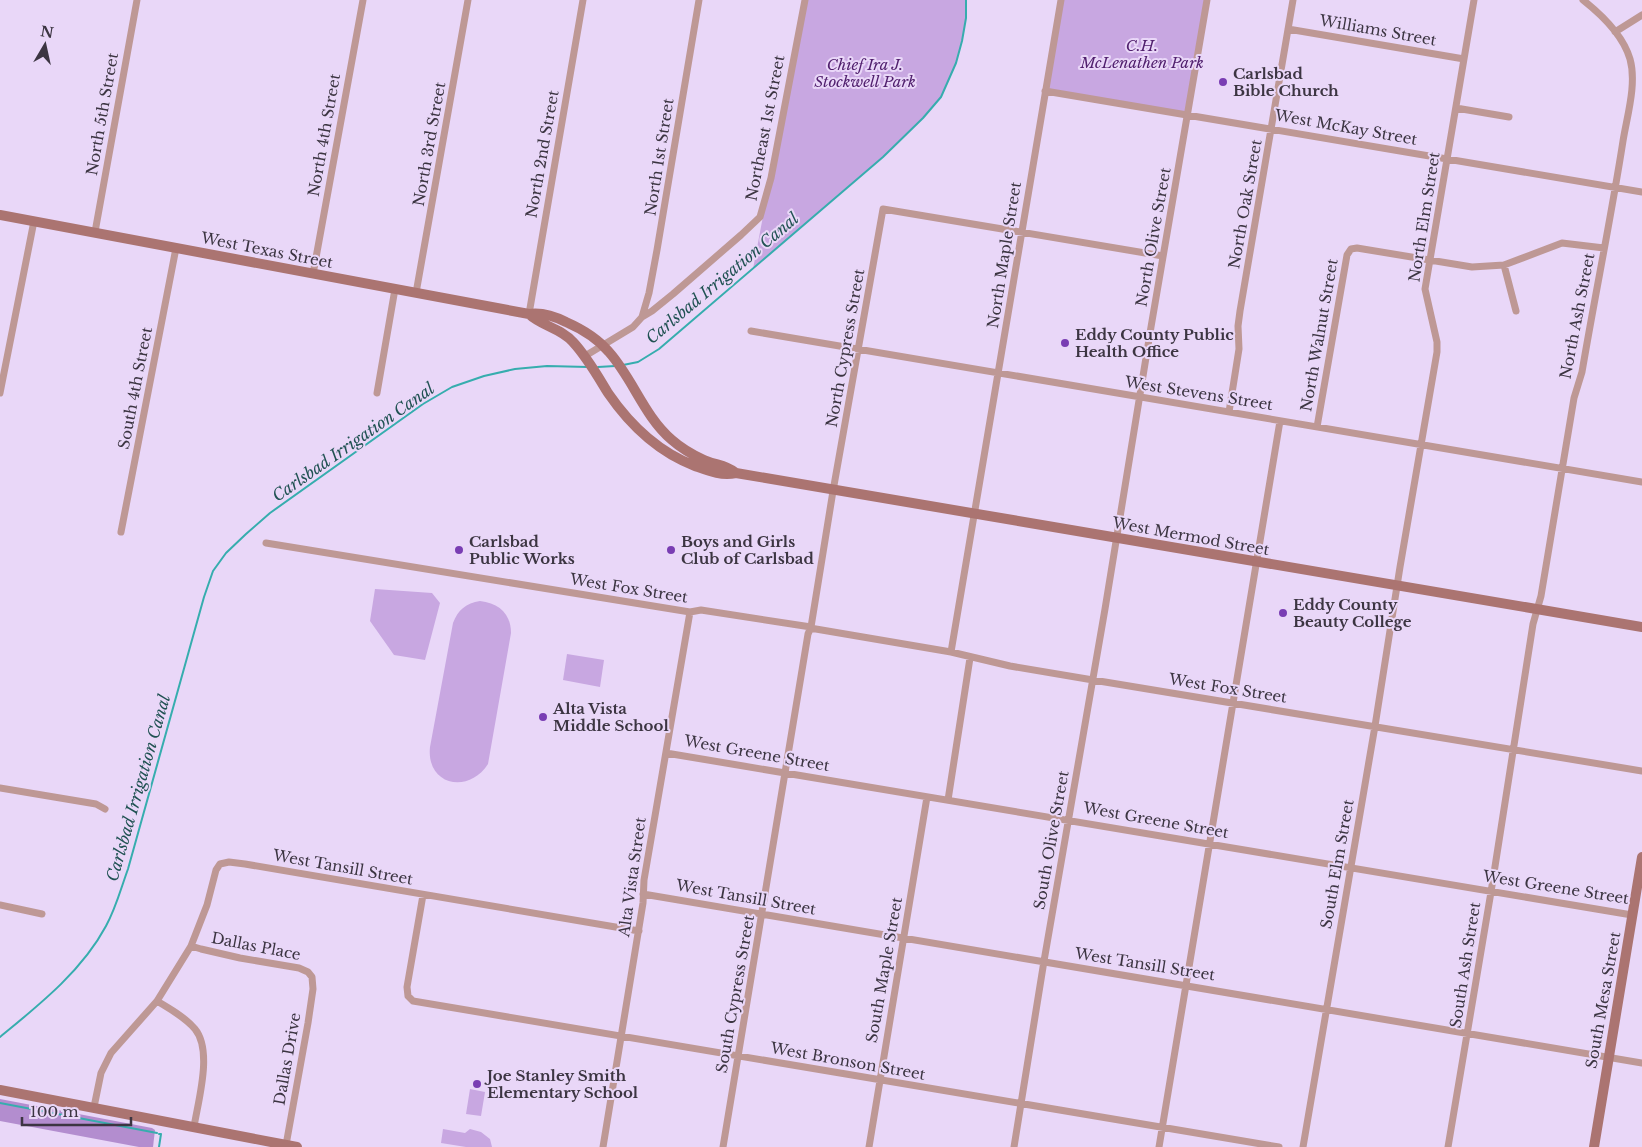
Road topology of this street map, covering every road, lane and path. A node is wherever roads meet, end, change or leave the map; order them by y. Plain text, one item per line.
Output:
1 (137, 0) edge
2 (363, 0) edge
3 (468, 0) edge
4 (583, 0) edge
5 (698, 0) edge
6 (805, 0) edge
7 (1060, 0) edge
8 (1207, 0) edge
9 (1293, 0) edge
10 (1474, 0) edge
11 (1583, 0) edge
12 (1642, 15) edge
13 (1288, 29) junction
14 (1614, 32) junction
15 (1464, 59) junction
16 (1045, 91) junction
17 (1456, 108) junction
18 (1187, 114) junction
19 (1509, 116) dead end
20 (1272, 129) junction
21 (1447, 158) junction
22 (1616, 187) junction
23 (1642, 192) edge
24 (0, 215) edge
25 (34, 221) junction
26 (95, 232) junction
27 (1022, 232) junction
28 (176, 248) junction
29 (1604, 248) junction
30 (1163, 256) junction
31 (1429, 260) junction
32 (1504, 265) junction
33 (314, 274) junction
34 (395, 289) junction
35 (416, 293) junction
36 (1516, 311) dead end
37 (528, 314) junction
38 (642, 317) junction
39 (751, 332) dead end
40 (606, 348) junction
41 (859, 350) junction
42 (585, 356) junction
43 (999, 373) junction
44 (0, 393) edge
45 (377, 393) dead end
46 (1139, 398) junction
47 (1230, 412) junction
48 (1280, 421) junction
49 (1317, 427) junction
50 (1422, 444) junction
51 (1562, 468) junction
52 (736, 474) junction
53 (1642, 482) edge
54 (833, 490) junction
55 (974, 514) junction
56 (120, 532) dead end
57 (1116, 538) junction
58 (266, 543) dead end
59 (1256, 562) junction
60 (1397, 586) junction
61 (1537, 609) junction
62 (690, 612) junction
63 (1642, 627) edge
64 (811, 628) junction
65 (951, 652) junction
66 (970, 658) junction
67 (1093, 680) junction
68 (1233, 703) junction
69 (1375, 726) junction
70 (1513, 750) junction
71 (666, 753) junction
72 (1642, 771) edge
73 (785, 773) junction
74 (0, 788) edge
75 (927, 797) junction
76 (948, 800) junction
77 (104, 810) dead end
78 (1068, 820) junction
79 (1209, 845) junction
80 (1642, 857) edge
81 (1351, 868) junction
82 (1491, 892) junction
83 (644, 894) junction
84 (423, 895) junction
85 (0, 905) edge
86 (42, 914) dead end
87 (762, 914) junction
88 (1637, 916) edge
89 (639, 931) junction
90 (903, 938) junction
91 (191, 946) junction
92 (1044, 961) junction
93 (312, 978) joint
94 (1186, 985) junction
95 (157, 1000) junction
96 (1327, 1010) junction
97 (1468, 1033) junction
98 (621, 1038) junction
99 (738, 1056) junction
100 (1609, 1057) junction
101 (1642, 1063) edge
102 (879, 1080) junction
103 (0, 1090) edge
104 (1021, 1104) junction
105 (94, 1107) junction
106 (194, 1127) junction
107 (1163, 1127) junction
108 (286, 1145) junction
109 (297, 1147) edge
110 (603, 1147) edge
111 (723, 1147) edge
112 (869, 1147) edge
113 (1014, 1147) edge
114 (1159, 1147) edge
115 (1279, 1147) edge
116 (1304, 1147) edge
117 (1448, 1147) edge
118 (1594, 1147) edge

1 - 26 street, North 5th Street
2 - 33 street, North 4th Street
3 - 35 street, North 3rd Street
4 - 37 street, North 2nd Street
5 - 38 street, North 1st Street
6 - 38 street, Northeast 1st Street
7 - 16 street, North Maple Street
8 - 18 street, North Olive Street
9 - 13 street, North Oak Street
10 - 15 street, North Elm Street
11 - 14 street, North Ash Street
12 - 14 street
13 - 15 street, Williams Street
13 - 20 street, North Oak Street
14 - 22 street, North Ash Street
15 - 17 street, North Elm Street
16 - 18 street, West McKay Street
16 - 27 street, North Maple Street
17 - 19 street
17 - 21 street, North Elm Street
18 - 20 street, West McKay Street
18 - 30 street, North Olive Street
20 - 21 street, West McKay Street
20 - 47 street, North Oak Street
21 - 22 street, West McKay Street
21 - 31 street, North Elm Street
22 - 23 street, West McKay Street
22 - 29 street, North Ash Street
24 - 25 street, West Texas Street
25 - 26 street, West Texas Street
25 - 44 street
26 - 28 street, West Texas Street
27 - 30 street
27 - 41 street, North Cypress Street
27 - 43 street, North Maple Street
28 - 33 street, West Texas Street
28 - 56 street, South 4th Street
29 - 32 street
29 - 51 street, North Ash Street
30 - 46 street, North Olive Street
31 - 32 street
31 - 49 street, North Walnut Street
31 - 50 street, North Elm Street
32 - 36 street
33 - 34 street, West Texas Street
34 - 35 street, West Texas Street
34 - 45 street
35 - 37 street, West Texas Street
37 - 40 street, West Texas Street
37 - 42 street, West Texas Street
38 - 40 street, Northeast 1st Street
39 - 41 street, West Stevens Street
40 - 42 street, Northeast 1st Street
40 - 52 street, West Texas Street
41 - 43 street, West Stevens Street
41 - 54 street, North Cypress Street
42 - 52 street, West Texas Street
43 - 46 street, West Stevens Street
43 - 55 street, North Maple Street
46 - 47 street, West Stevens Street
46 - 57 street, North Olive Street
47 - 48 street, West Stevens Street
48 - 49 street, West Stevens Street
48 - 59 street, North Walnut Street
49 - 50 street, West Stevens Street
50 - 51 street, West Stevens Street
50 - 60 street, North Elm Street
51 - 53 street, West Stevens Street
51 - 61 street, North Ash Street
52 - 54 street, West Mermod Street
54 - 55 street, West Mermod Street
54 - 64 street, South Cypress Street
55 - 57 street, West Mermod Street
55 - 65 street
57 - 59 street, West Mermod Street
57 - 67 street, South Olive Street
58 - 62 street, West Fox Street
59 - 60 street, West Mermod Street
59 - 68 street, North Walnut Street
60 - 61 street, West Mermod Street
60 - 69 street, South Elm Street
61 - 63 street, West Mermod Street
61 - 70 street, South Ash Street
62 - 64 street, West Fox Street
62 - 71 street, Alta Vista Street
64 - 65 street, West Fox Street
64 - 73 street, South Cypress Street
65 - 66 street, West Fox Street
66 - 67 street, West Fox Street
66 - 76 street
67 - 68 street, West Fox Street
67 - 78 street, South Olive Street
68 - 69 street, West Fox Street
68 - 79 street, North Walnut Street
69 - 70 street, West Fox Street
69 - 81 street, South Elm Street
70 - 72 street, West Fox Street
70 - 82 street, South Ash Street
71 - 73 street, West Greene Street
71 - 83 street, Alta Vista Street
73 - 75 street, West Greene Street
73 - 87 street, South Cypress Street
74 - 77 street
75 - 76 street, West Greene Street
75 - 90 street, South Maple Street
76 - 78 street, West Greene Street
78 - 79 street, West Greene Street
78 - 92 street, South Olive Street
79 - 81 street, West Greene Street
79 - 94 street, North Walnut Street
80 - 88 street, South Mesa Street
81 - 82 street, West Greene Street
81 - 96 street, South Elm Street
82 - 88 street, West Greene Street
82 - 97 street, South Ash Street
83 - 87 street, West Tansill Street
83 - 89 street, Alta Vista Street
84 - 89 street, West Tansill Street
84 - 91 street, West Tansill Street
84 - 98 street, West Bronson Street
85 - 86 street
87 - 90 street, West Tansill Street
87 - 99 street, South Cypress Street
88 - 100 street, South Mesa Street
89 - 98 street, Alta Vista Street
90 - 92 street, West Tansill Street
90 - 102 street, South Maple Street
91 - 93 street, Dallas Place
91 - 95 street
92 - 94 street, West Tansill Street
92 - 104 street, South Olive Street
93 - 108 street, Dallas Drive
94 - 96 street, West Tansill Street
94 - 107 street, North Walnut Street
95 - 105 street
95 - 106 street
96 - 97 street, West Tansill Street
96 - 116 street, South Elm Street
97 - 100 street, West Tansill Street
97 - 117 street, South Ash Street
98 - 99 street, West Bronson Street
98 - 110 street, Alta Vista Street
99 - 102 street, West Bronson Street
99 - 111 street, South Cypress Street
100 - 101 street, West Tansill Street
100 - 118 street, South Mesa Street
102 - 104 street, West Bronson Street
102 - 112 street, South Maple Street
103 - 105 street
104 - 107 street, West Bronson Street
104 - 113 street, South Olive Street
105 - 106 street
106 - 108 street
107 - 114 street, North Walnut Street
107 - 115 street, West Bronson Street
108 - 109 street

